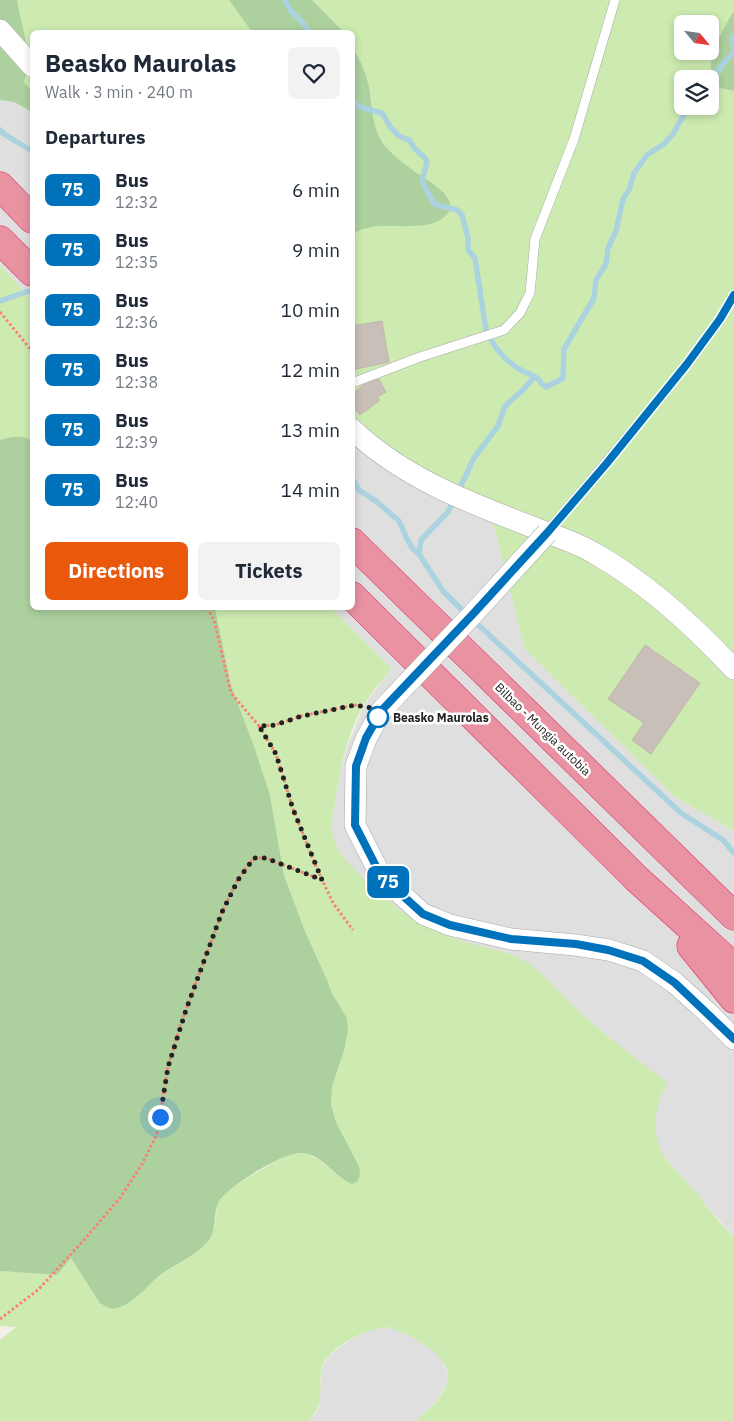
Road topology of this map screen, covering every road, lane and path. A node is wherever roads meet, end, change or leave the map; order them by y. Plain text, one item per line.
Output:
1 (615, 0) edge
2 (0, 30) edge
3 (30, 64) edge
4 (0, 186) edge
5 (30, 217) edge
6 (0, 240) edge
7 (30, 270) edge
8 (734, 295) edge
9 (0, 312) edge
10 (30, 349) edge
11 (355, 382) edge
12 (355, 432) edge
13 (547, 533) junction
14 (355, 545) edge
15 (355, 599) edge
16 (208, 610) edge
17 (734, 669) edge
18 (382, 710) junction
19 (259, 726) junction
20 (637, 879) junction
21 (322, 880) junction
22 (728, 907) edge
23 (353, 930) dead end
24 (734, 967) edge
25 (734, 999) edge
26 (734, 1039) edge
27 (0, 1319) edge

1 - 11 lane
2 - 3 street
4 - 5 highway
6 - 7 highway
8 - 13 lane
9 - 10 path
12 - 13 street
13 - 17 street
13 - 18 street, bridge
14 - 22 highway, Bilbao - Mungia autobia
15 - 20 highway
16 - 19 path
18 - 19 path
18 - 26 street
19 - 21 path
20 - 24 highway
20 - 25 highway
21 - 23 path
21 - 27 path

